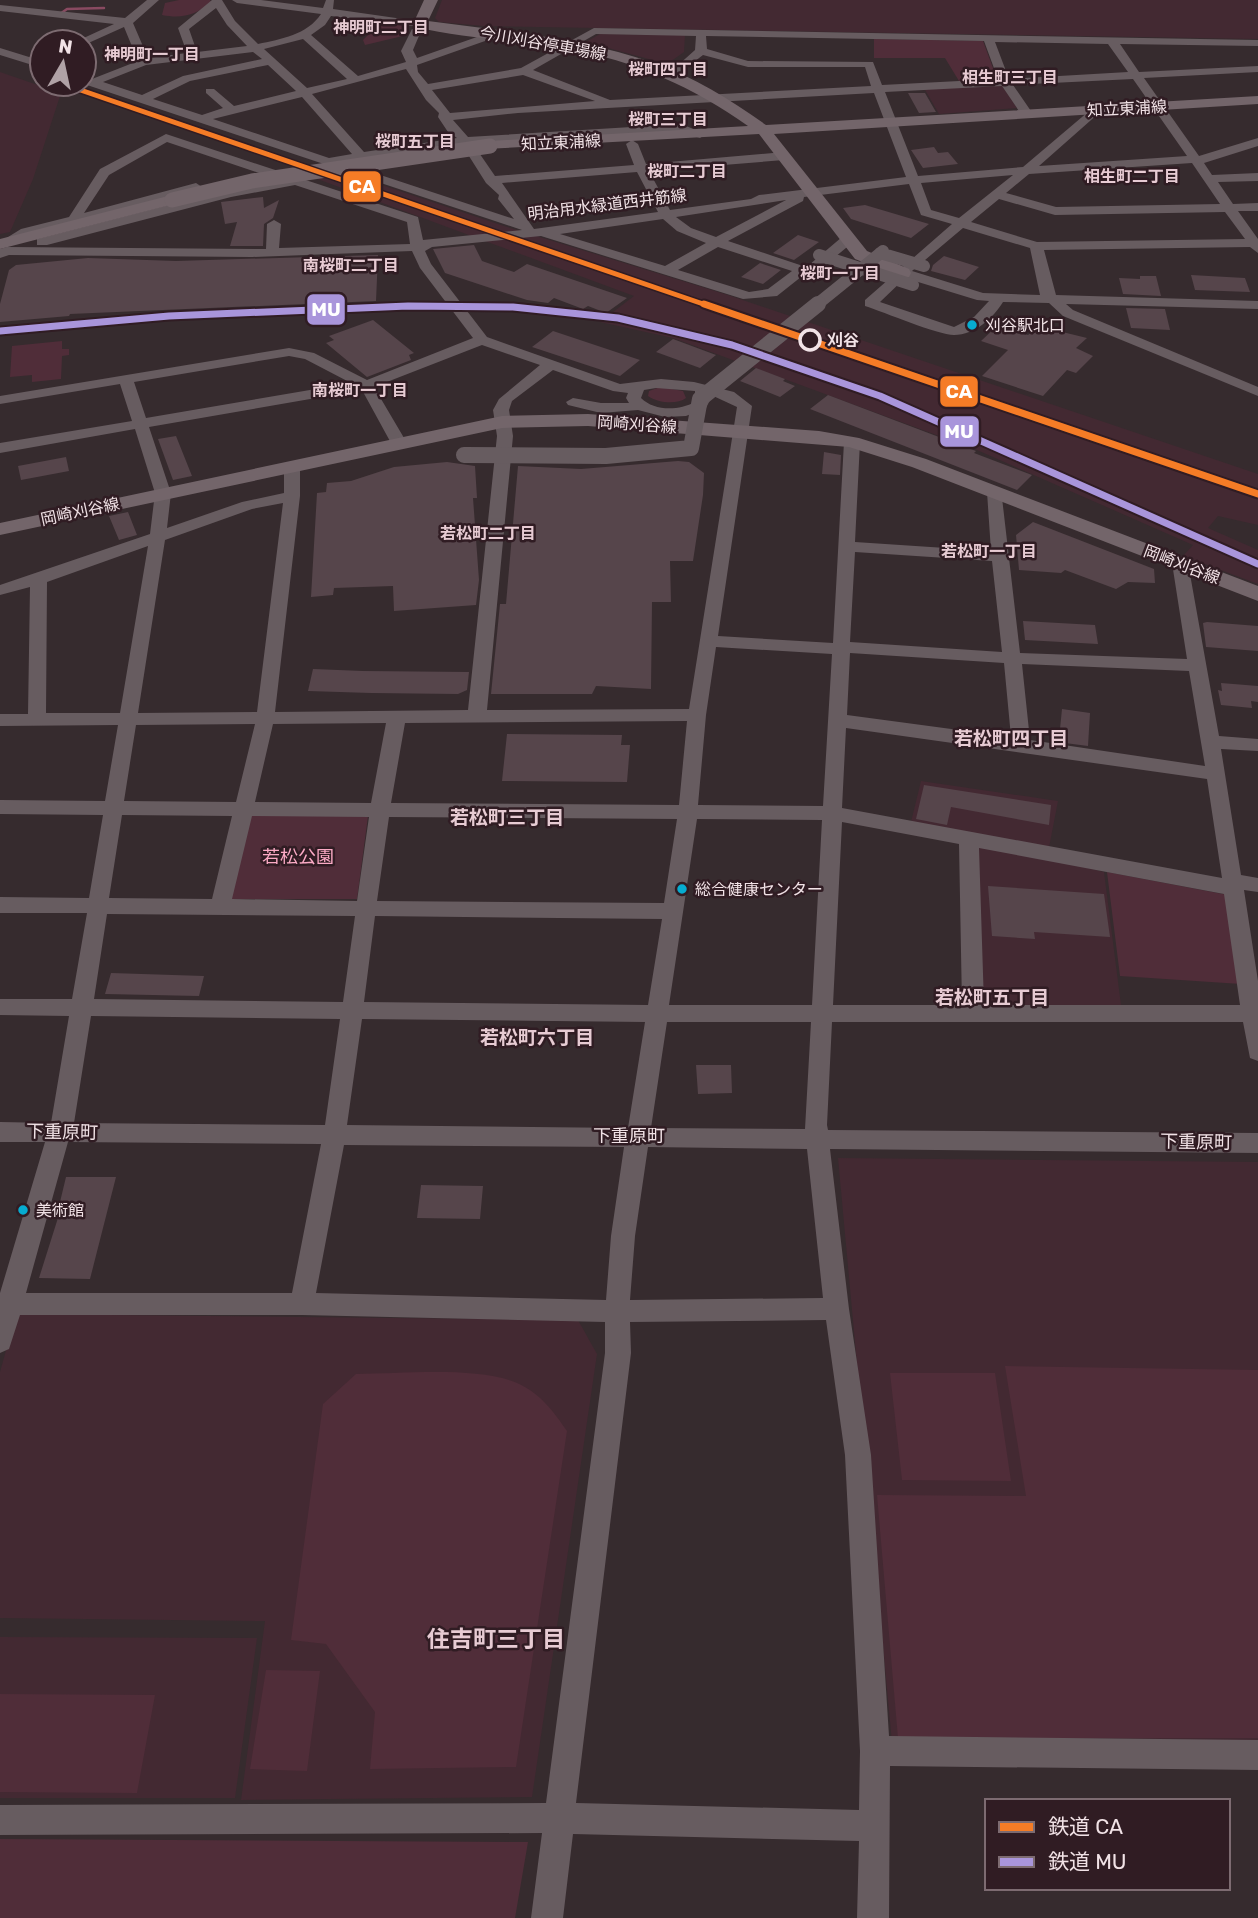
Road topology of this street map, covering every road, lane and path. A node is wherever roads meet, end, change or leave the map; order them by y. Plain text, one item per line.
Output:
1 (154, 0) edge
2 (237, 0) edge
3 (431, 0) edge
4 (217, 1) edge
5 (330, 6) edge
6 (0, 8) edge
7 (127, 22) junction
8 (417, 28) junction
9 (498, 33) junction
10 (701, 34) junction
11 (98, 35) edge
12 (306, 36) junction
13 (867, 36) junction
14 (988, 38) junction
15 (1112, 41) junction
16 (1258, 43) edge
17 (572, 45) junction
18 (256, 48) junction
19 (0, 51) edge
20 (701, 51) junction
21 (193, 55) junction
22 (28, 59) edge
23 (270, 61) junction
24 (144, 62) junction
25 (869, 64) junction
26 (410, 65) junction
27 (1258, 69) edge
28 (524, 71) junction
29 (1136, 74) junction
30 (673, 75) junction
31 (98, 78) edge
32 (355, 80) junction
33 (1004, 81) junction
34 (98, 85) edge
35 (425, 88) junction
36 (878, 89) junction
37 (210, 91) dead end
38 (304, 92) junction
39 (718, 98) junction
40 (142, 100) junction
41 (1258, 100) edge
42 (1159, 106) junction
43 (232, 110) junction
44 (1095, 110) junction
45 (1027, 114) junction
46 (444, 117) junction
47 (618, 118) junction
48 (201, 120) junction
49 (893, 122) junction
50 (763, 130) junction
51 (700, 134) junction
52 (464, 141) junction
53 (1255, 142) edge
54 (632, 144) junction
55 (474, 155) junction
56 (784, 156) junction
57 (361, 157) junction
58 (1195, 157) junction
59 (329, 162) junction
60 (1030, 167) junction
61 (642, 168) junction
62 (266, 170) junction
63 (358, 172) junction
64 (911, 176) junction
65 (1258, 177) edge
66 (1209, 179) junction
67 (490, 180) junction
68 (299, 181) junction
69 (811, 191) junction
70 (997, 194) junction
71 (1258, 207) edge
72 (1230, 208) junction
73 (665, 213) junction
74 (75, 217) junction
75 (962, 223) junction
76 (274, 224) dead end
77 (536, 229) junction
78 (35, 240) junction
79 (847, 240) junction
80 (717, 242) junction
81 (416, 244) junction
82 (1257, 245) edge
83 (1036, 246) junction
84 (2, 247) edge
85 (272, 248) junction
86 (819, 255) dead end
87 (924, 266) dead end
88 (862, 268) junction
89 (666, 271) junction
90 (797, 274) junction
91 (902, 281) junction
92 (998, 298) junction
93 (1051, 300) junction
94 (1258, 305) edge
95 (482, 340) junction
96 (551, 364) junction
97 (126, 379) junction
98 (600, 383) junction
99 (366, 385) junction
100 (694, 387) junction
101 (637, 389) junction
102 (1258, 392) edge
103 (0, 400) edge
104 (576, 400) dead end
105 (626, 402) junction
106 (652, 411) junction
107 (502, 422) junction
108 (140, 425) junction
109 (741, 432) junction
110 (852, 442) junction
111 (399, 443) junction
112 (0, 448) edge
113 (464, 455) dead end
114 (292, 466) junction
115 (995, 492) junction
116 (163, 493) junction
117 (292, 496) junction
118 (0, 529) edge
119 (158, 536) junction
120 (847, 545) junction
121 (1000, 557) junction
122 (1180, 563) junction
123 (39, 579) junction
124 (0, 590) edge
125 (1258, 594) edge
126 (710, 641) junction
127 (841, 648) junction
128 (1012, 658) junction
129 (1195, 665) junction
130 (477, 715) junction
131 (697, 715) junction
132 (397, 716) junction
133 (265, 719) junction
134 (0, 720) edge
135 (37, 720) junction
136 (128, 720) junction
137 (836, 720) junction
138 (1210, 742) junction
139 (1258, 745) edge
140 (1021, 746) junction
141 (1216, 774) junction
142 (0, 807) edge
143 (113, 807) junction
144 (243, 808) junction
145 (380, 809) junction
146 (688, 812) junction
147 (832, 813) junction
148 (969, 840) junction
149 (1234, 885) junction
150 (1258, 885) edge
151 (0, 905) edge
152 (98, 905) junction
153 (221, 905) junction
154 (366, 906) junction
155 (672, 911) junction
156 (0, 1007) edge
157 (81, 1007) junction
158 (351, 1010) junction
159 (657, 1013) junction
160 (820, 1014) junction
161 (973, 1014) junction
162 (1252, 1014) junction
163 (1258, 1052) edge
164 (0, 1132) edge
165 (61, 1132) junction
166 (334, 1136) junction
167 (638, 1136) junction
168 (819, 1138) junction
169 (1258, 1143) edge
170 (5, 1304) edge
171 (302, 1304) junction
172 (837, 1309) junction
173 (616, 1311) junction
174 (0, 1341) edge
175 (875, 1751) junction
176 (1258, 1755) edge
177 (559, 1818) junction
178 (0, 1820) edge
179 (875, 1826) junction
180 (547, 1918) edge
181 (873, 1918) edge

1 - 7 street
2 - 5 street
3 - 8 main road
4 - 18 street
4 - 21 street
5 - 8 street
5 - 12 street
6 - 7 street
7 - 11 street
7 - 24 street
8 - 9 main road, 今川刈谷停車場線
8 - 26 street
9 - 17 main road, 今川刈谷停車場線
9 - 26 street
10 - 13 street
10 - 17 street
10 - 20 street
12 - 18 street
12 - 32 street
13 - 14 street
13 - 25 street
14 - 15 street
14 - 33 street
15 - 16 street
15 - 29 street
17 - 28 street
17 - 30 main road, 今川刈谷停車場線
18 - 21 street
18 - 23 street
19 - 22 street
20 - 25 street
20 - 30 street
21 - 24 street
23 - 38 street
23 - 40 street
24 - 31 street
25 - 36 street
26 - 32 street
26 - 35 street
27 - 29 street
28 - 35 street
28 - 47 street
29 - 33 street
29 - 42 street
30 - 39 main road, 今川刈谷停車場線
32 - 38 street
33 - 36 street
33 - 45 street
34 - 40 street
35 - 46 street
36 - 39 street
36 - 49 street
37 - 43 street
38 - 43 street
38 - 57 street
39 - 47 street
39 - 50 main road, 今川刈谷停車場線
40 - 48 street
41 - 42 main road, 知立東浦線
42 - 44 main road, 知立東浦線
42 - 58 street
43 - 48 street
44 - 45 main road, 知立東浦線
44 - 60 street
45 - 49 main road, 知立東浦線
46 - 47 street
46 - 52 street
47 - 51 street
47 - 52 street
48 - 59 street
49 - 50 main road, 知立東浦線
49 - 64 street
50 - 51 main road, 知立東浦線
50 - 56 main road, 今川刈谷停車場線
51 - 54 street
51 - 78 main road, 知立東浦線, bridge
52 - 55 street
52 - 57 street
53 - 58 street
54 - 55 street
54 - 61 street
55 - 63 street
55 - 67 street
56 - 61 street
56 - 69 main road, 今川刈谷停車場線
57 - 59 street
58 - 60 street
58 - 66 street
59 - 63 street
60 - 64 street
60 - 70 street
61 - 67 street
61 - 73 street
62 - 68 street
62 - 74 street
62 - 74 street
63 - 77 street
64 - 69 street
64 - 75 street
65 - 66 street
66 - 72 street
67 - 77 street
68 - 78 street
68 - 81 street
69 - 73 street
69 - 79 main road, 今川刈谷停車場線
69 - 80 street
70 - 72 street
70 - 75 street
71 - 72 street
72 - 82 street
73 - 77 street
73 - 80 street
74 - 84 street
75 - 83 street
75 - 91 street
76 - 85 street
77 - 81 street
77 - 89 street
78 - 84 main road, 知立東浦線
78 - 85 street
79 - 90 street
79 - 91 main road, 今川刈谷停車場線
80 - 89 street
80 - 90 street
81 - 84 street
81 - 85 street
81 - 95 street
82 - 83 street
83 - 93 street
86 - 88 street, bridge
87 - 88 street, bridge
88 - 91 street, bridge
88 - 113 street, bridge
89 - 90 street
91 - 92 street
91 - 92 street
92 - 93 street
93 - 94 street
93 - 102 street
95 - 96 street
95 - 99 street
96 - 98 street
96 - 107 street
97 - 99 street
97 - 103 street
97 - 108 street
98 - 101 street
98 - 105 street
99 - 108 street
99 - 111 street
100 - 101 street
100 - 106 street
100 - 109 street
101 - 106 street
104 - 105 street
105 - 106 street
107 - 109 main road, 岡崎刈谷線
107 - 111 main road, 岡崎刈谷線
107 - 130 street
108 - 112 street
108 - 116 street
109 - 110 main road, 岡崎刈谷線
109 - 126 street
110 - 115 main road, 岡崎刈谷線
110 - 120 street
111 - 114 main road, 岡崎刈谷線
114 - 116 main road, 岡崎刈谷線
114 - 117 street
115 - 121 street
115 - 122 main road, 岡崎刈谷線
116 - 118 main road, 岡崎刈谷線
116 - 119 street
117 - 119 street
117 - 133 street
119 - 123 street
119 - 136 street
120 - 121 street
120 - 127 street
121 - 128 street
122 - 125 main road, 岡崎刈谷線
122 - 129 street
123 - 124 street
123 - 135 street
126 - 127 street
126 - 131 street
127 - 128 street
127 - 137 street
128 - 129 street
128 - 140 street
129 - 138 street
130 - 131 street
130 - 132 street
131 - 146 street
132 - 133 street
132 - 145 street
133 - 136 street
133 - 144 street
134 - 135 street
135 - 136 street
136 - 143 street
137 - 140 street
137 - 147 street
138 - 139 street
138 - 141 street
140 - 141 street
141 - 149 street
142 - 143 street
143 - 144 street
143 - 152 street
144 - 145 street
144 - 153 street
145 - 146 street
145 - 154 street
146 - 147 street
146 - 155 street
147 - 148 street
147 - 160 street
148 - 149 street
148 - 161 street
149 - 150 street
149 - 162 street
151 - 152 street
152 - 153 street
152 - 157 street
153 - 154 street
154 - 155 street
154 - 158 street
155 - 159 street
156 - 157 street
157 - 158 street
157 - 165 street
158 - 159 street
158 - 166 street
159 - 160 street
159 - 167 street
160 - 161 street
160 - 168 street
161 - 162 street
162 - 163 street
164 - 165 street, 下重原町
165 - 166 street, 下重原町
165 - 170 street
166 - 167 street, 下重原町
166 - 171 street
167 - 168 street, 下重原町
167 - 173 street
168 - 169 street, 下重原町
168 - 172 street
170 - 171 street
170 - 174 street
171 - 173 street
172 - 173 street
172 - 175 street
173 - 177 street
175 - 176 street
175 - 179 street
177 - 178 street
177 - 179 street
177 - 180 street
179 - 181 street

